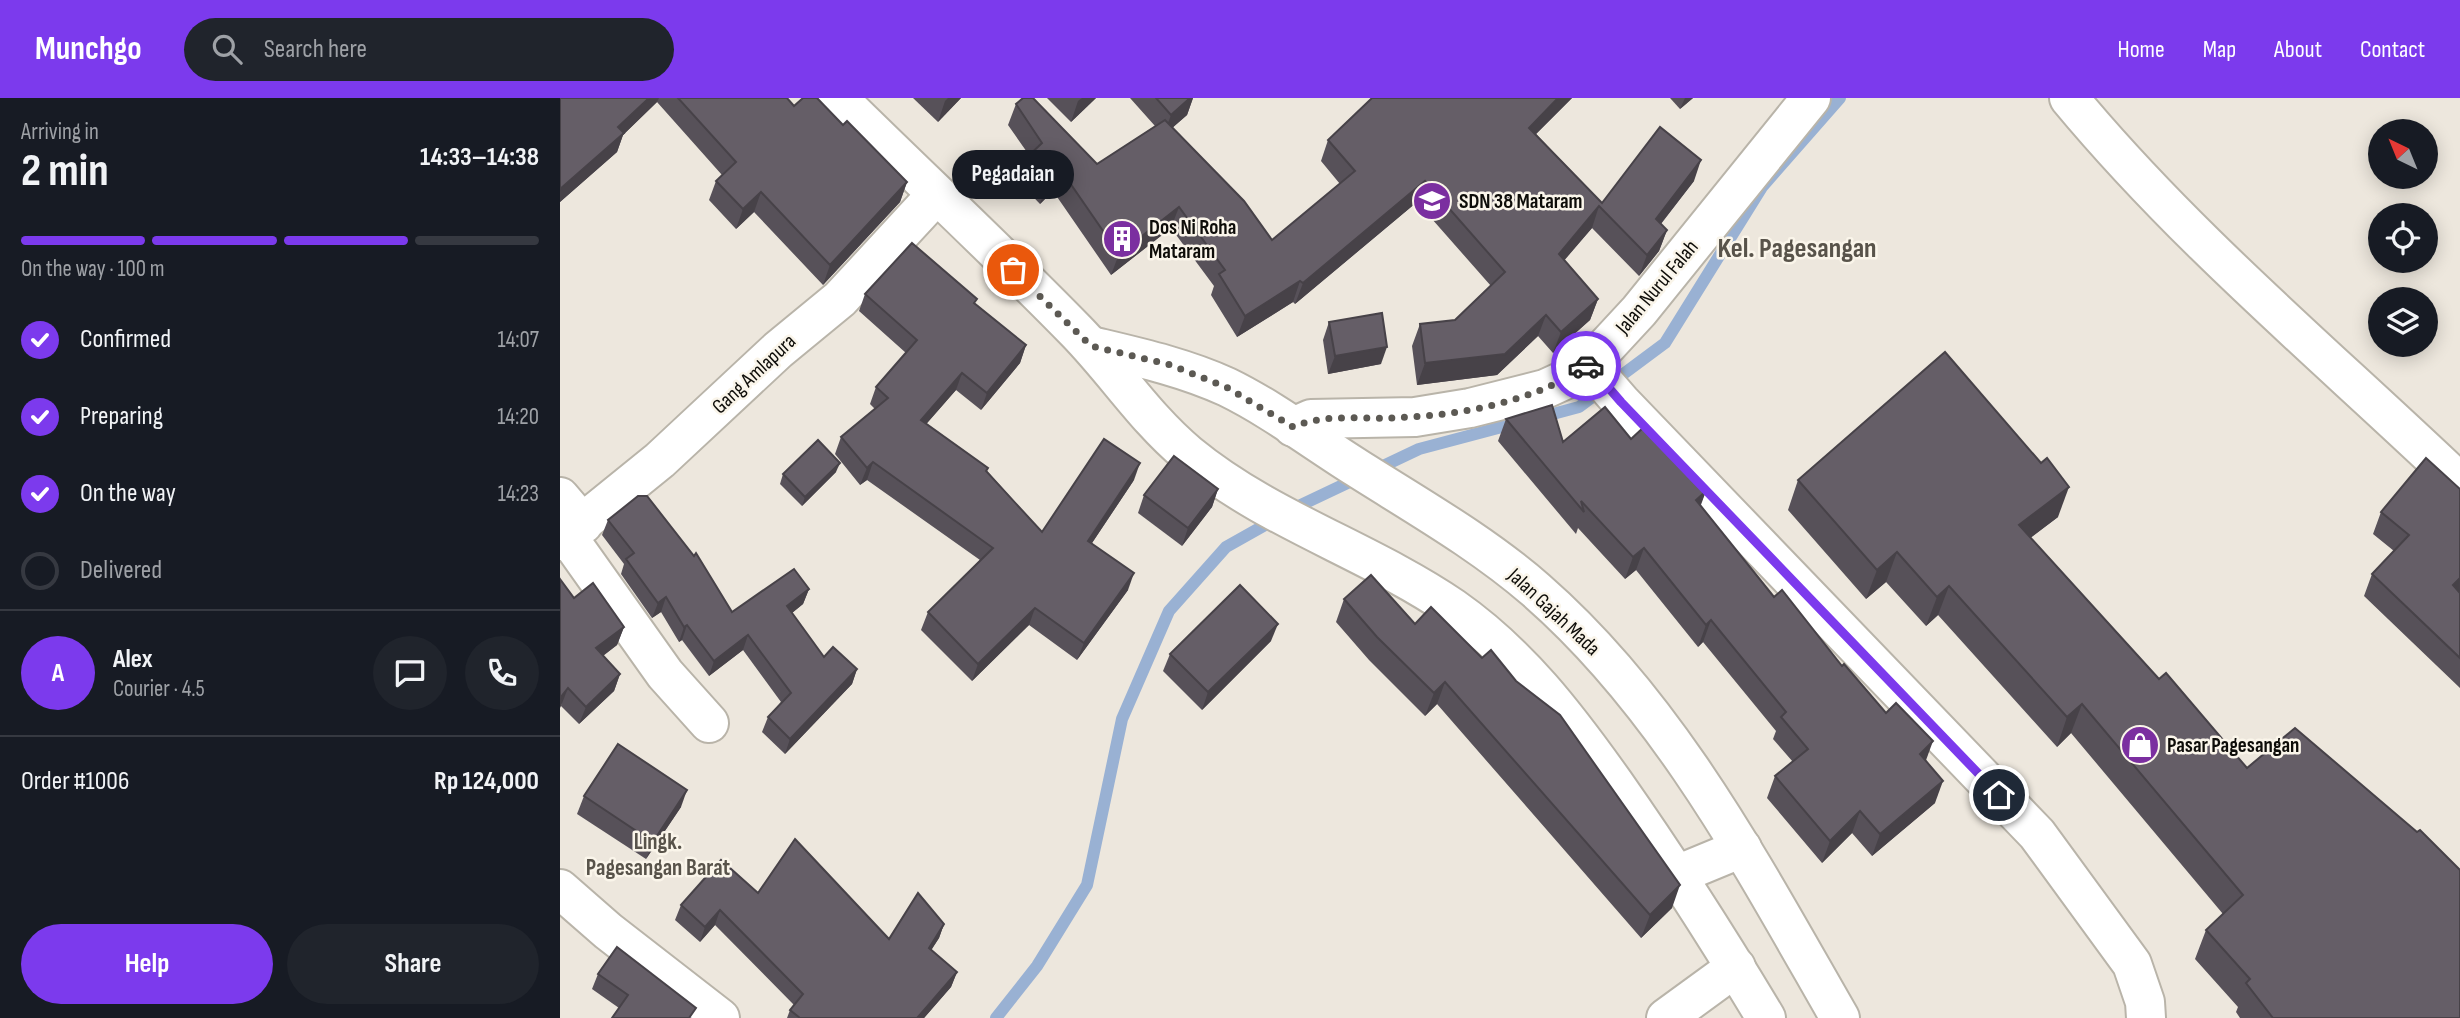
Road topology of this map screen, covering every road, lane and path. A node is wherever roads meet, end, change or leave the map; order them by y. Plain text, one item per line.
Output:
1 (838, 98) edge
2 (1811, 98) edge
3 (2069, 98) edge
4 (936, 195) junction
5 (1091, 346) junction
6 (1592, 368) junction
7 (1293, 427) junction
8 (2460, 483) edge
9 (567, 524) edge
10 (709, 723) dead end
11 (1742, 848) junction
12 (1679, 874) junction
13 (563, 898) edge
14 (1735, 967) junction
15 (720, 1018) edge
16 (1666, 1018) edge
17 (1766, 1018) edge
18 (1840, 1018) edge
19 (2147, 1018) edge

1 - 4 main road
2 - 6 main road, Jalan Nurul Falah
3 - 8 main road
4 - 5 main road
4 - 9 main road, Gang Amlapura
5 - 7 main road, Jalan Gajah Mada
5 - 12 main road
6 - 7 main road, Jalan Nurul Falah
6 - 19 main road
7 - 11 main road, Jalan Gajah Mada
9 - 10 main road
11 - 12 main road
11 - 18 main road, Jalan Gajah Mada
12 - 14 main road
13 - 15 main road
14 - 16 main road
14 - 17 main road

